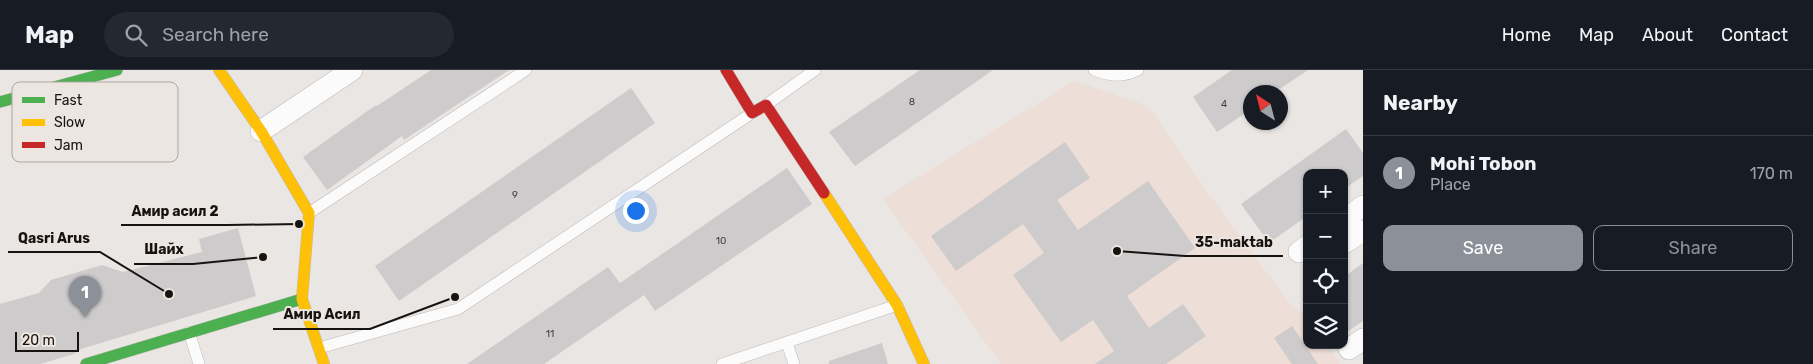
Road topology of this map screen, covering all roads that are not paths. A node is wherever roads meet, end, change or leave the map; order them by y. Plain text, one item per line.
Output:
1 (117, 70) edge
2 (219, 70) edge
3 (352, 70) edge
4 (526, 70) edge
5 (726, 70) edge
6 (815, 70) edge
7 (1094, 70) edge
8 (1138, 70) edge
9 (73, 82) edge
10 (766, 105) junction
11 (752, 113) junction
12 (261, 130) junction
13 (1363, 206) edge
14 (309, 212) junction
15 (1348, 217) edge
16 (1363, 231) edge
17 (1348, 240) edge
18 (302, 299) junction
19 (897, 305) junction
20 (189, 332) junction
21 (787, 343) junction
22 (319, 348) junction
23 (86, 364) edge
24 (199, 364) edge
25 (324, 364) edge
26 (722, 364) edge
27 (794, 364) edge
28 (924, 364) edge

1 - 9 street
2 - 12 street
3 - 12 street
4 - 14 lane
5 - 11 street
6 - 10 lane
7 - 8 lane
10 - 11 street
10 - 19 street
11 - 22 lane
12 - 14 street
13 - 15 street
14 - 18 street
16 - 17 street
18 - 20 street
18 - 22 street
19 - 21 lane
19 - 28 street
20 - 23 street
20 - 24 lane
21 - 26 lane
21 - 27 lane
22 - 25 street

